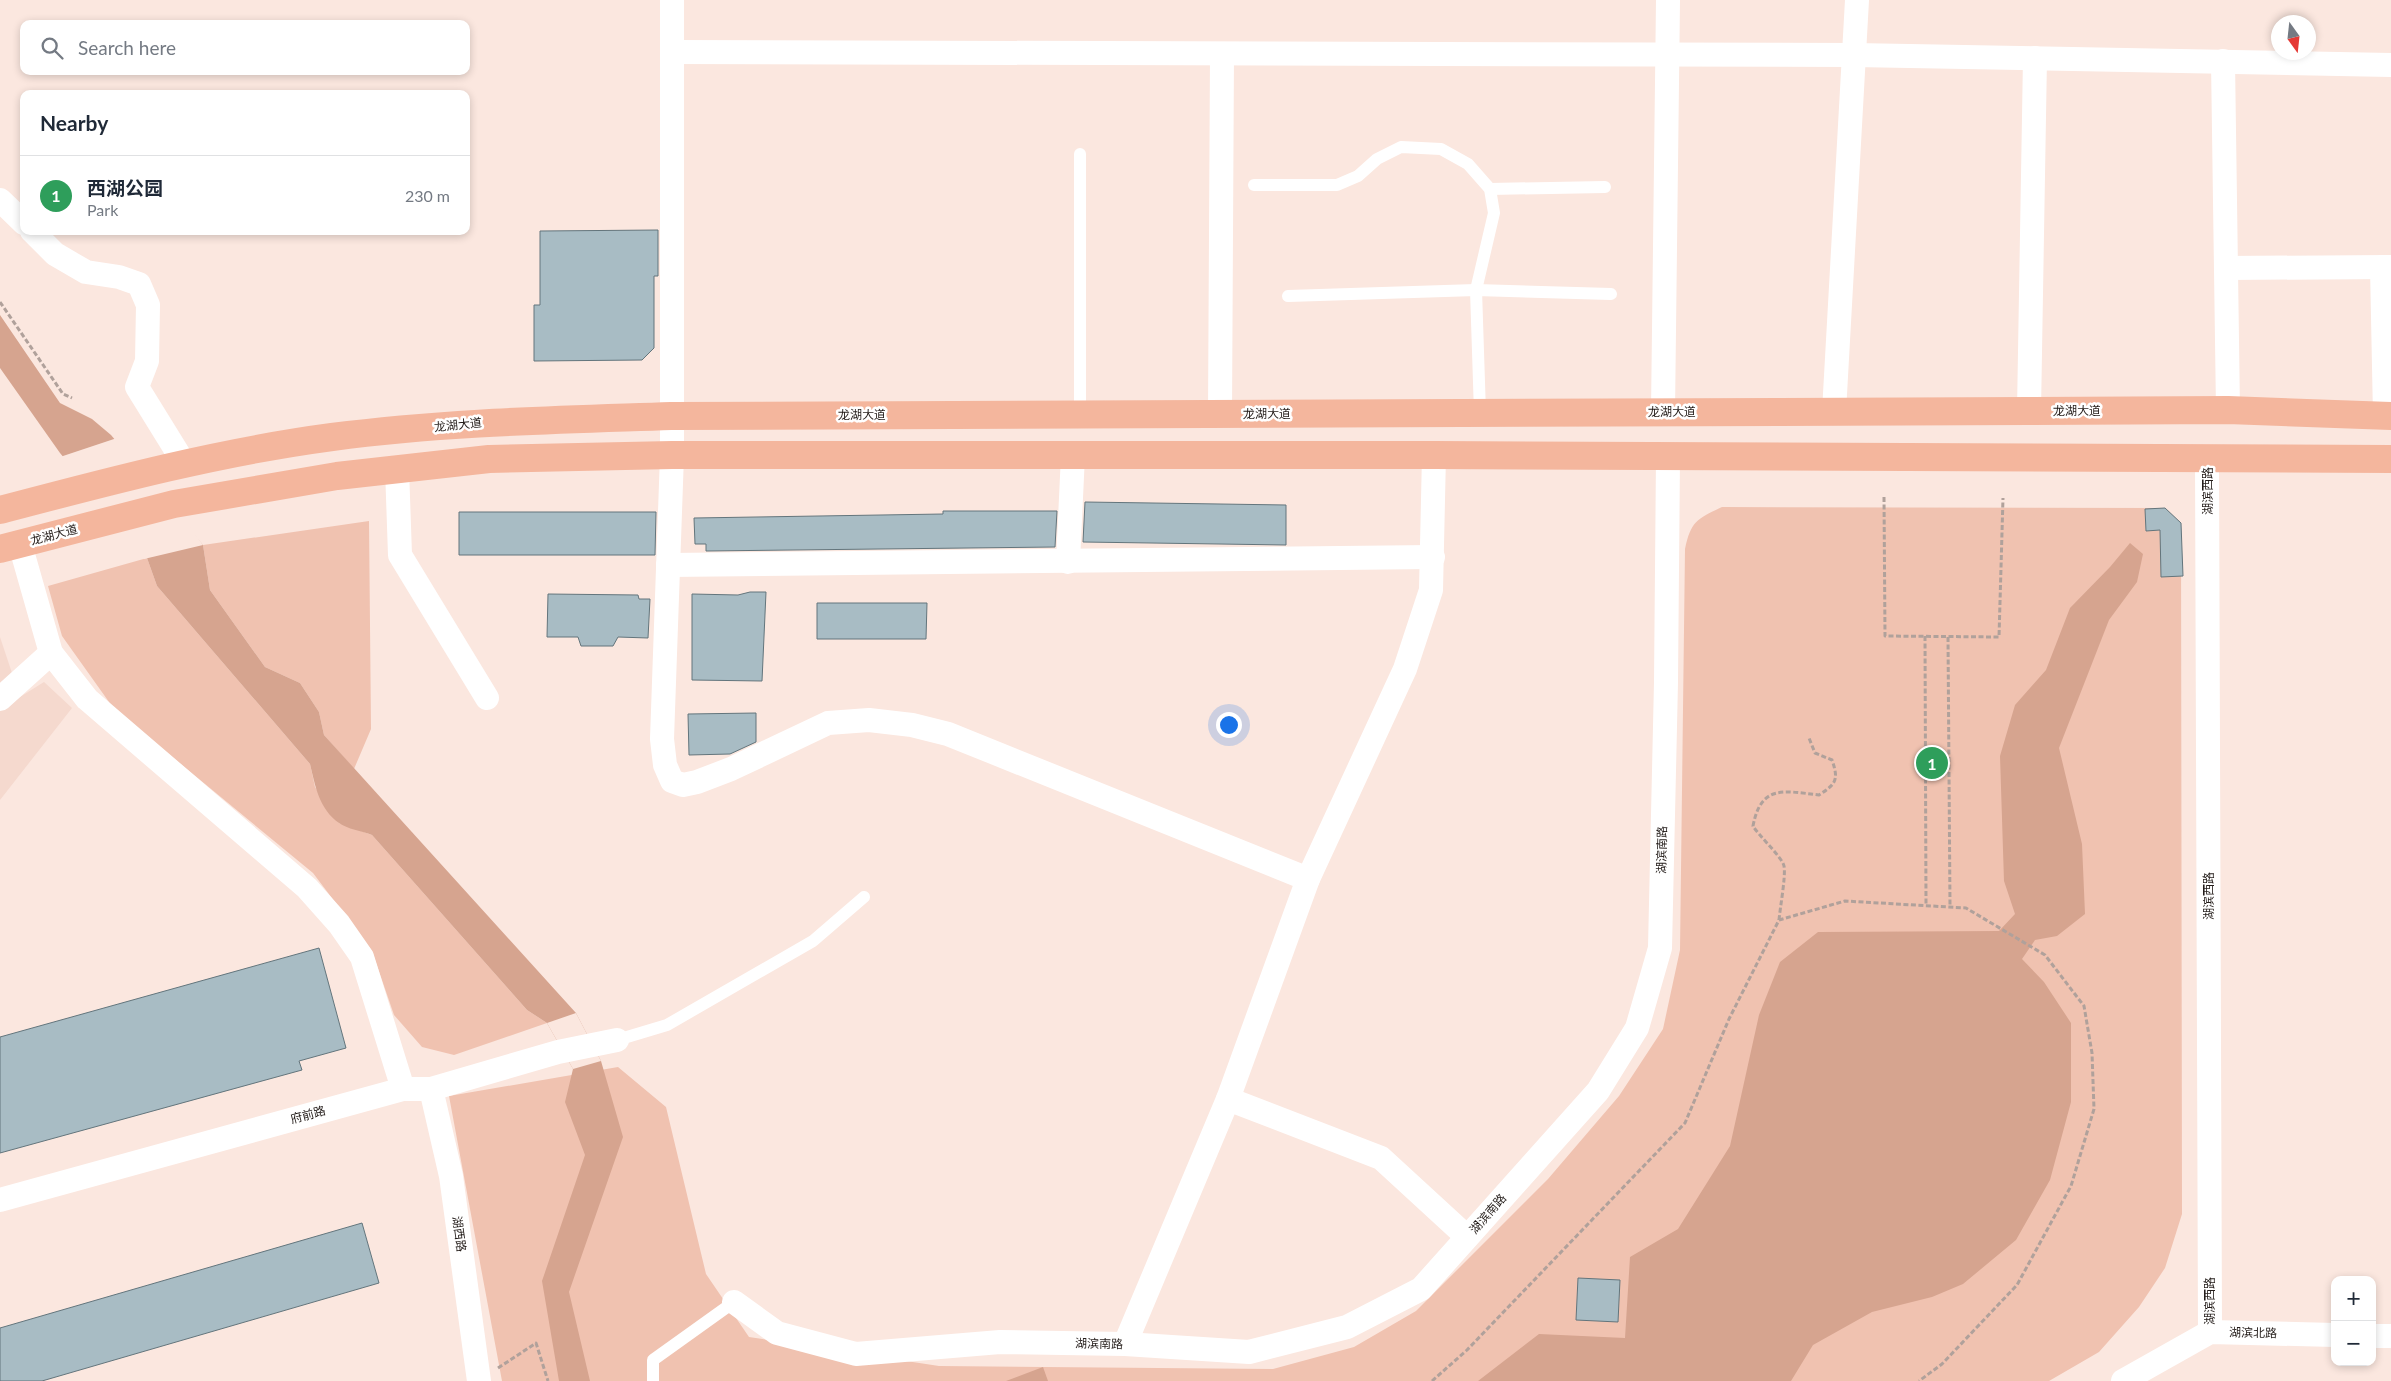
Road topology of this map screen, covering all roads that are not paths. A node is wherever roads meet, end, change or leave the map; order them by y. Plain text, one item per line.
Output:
1 (672, 0) edge
2 (1668, 0) edge
3 (1857, 0) edge
4 (672, 52) junction
5 (1222, 54) junction
6 (1668, 55) junction
7 (1854, 55) junction
8 (2035, 58) junction
9 (2223, 61) junction
10 (2391, 65) edge
11 (1080, 154) dead end
12 (1254, 185) dead end
13 (1605, 187) dead end
14 (1490, 189) junction
15 (0, 200) edge
16 (20, 219) edge
17 (36, 235) edge
18 (2226, 268) junction
19 (2386, 268) edge
20 (1476, 290) junction
21 (1611, 294) dead end
22 (1288, 296) dead end
23 (2228, 410) junction
24 (2029, 411) junction
25 (1663, 412) junction
26 (1834, 412) junction
27 (1480, 413) junction
28 (1080, 414) junction
29 (1220, 414) junction
30 (672, 416) junction
31 (2388, 416) edge
32 (672, 455) junction
33 (1073, 455) junction
34 (1434, 455) junction
35 (1668, 457) junction
36 (2391, 459) edge
37 (2208, 460) junction
38 (184, 463) junction
39 (397, 468) junction
40 (0, 510) edge
41 (10, 546) edge
42 (1433, 557) junction
43 (1068, 562) junction
44 (668, 564) junction
45 (51, 653) junction
46 (487, 698) dead end
47 (0, 699) edge
48 (1308, 879) junction
49 (864, 897) dead end
50 (607, 1041) joint
51 (403, 1089) junction
52 (431, 1089) junction
53 (1228, 1099) junction
54 (0, 1200) edge
55 (1467, 1237) junction
56 (734, 1302) joint
57 (2210, 1332) junction
58 (2331, 1335) edge
59 (2376, 1336) edge
60 (2391, 1336) edge
61 (1125, 1344) junction
62 (479, 1381) edge
63 (653, 1381) edge
64 (2124, 1381) edge

1 - 4 street
2 - 6 street
3 - 7 street
4 - 5 street
4 - 30 street
5 - 6 street
5 - 29 street
6 - 7 street
6 - 25 street
7 - 8 street
7 - 26 street
8 - 9 street
8 - 24 street
9 - 10 street
9 - 18 street
11 - 28 lane
12 - 14 lane
13 - 14 lane
14 - 20 lane
15 - 16 street
17 - 38 street
18 - 19 street
18 - 23 street
19 - 31 street
20 - 21 lane
20 - 22 lane
20 - 27 lane
23 - 24 main road, 龙湖大道
23 - 31 main road, 龙湖大道
24 - 26 main road, 龙湖大道
25 - 26 main road, 龙湖大道
25 - 27 main road, 龙湖大道
27 - 29 main road, 龙湖大道
28 - 29 main road, 龙湖大道
28 - 30 main road, 龙湖大道
30 - 32 street
30 - 38 main road, 龙湖大道
32 - 33 main road
32 - 39 main road
32 - 44 street
33 - 34 main road
33 - 43 street
34 - 35 main road
34 - 42 street
35 - 37 main road
35 - 55 street, 湖滨南路
36 - 37 main road
37 - 57 street, 湖滨西路
38 - 40 main road, 龙湖大道
39 - 41 main road, 龙湖大道
39 - 46 street
41 - 45 street
42 - 43 street
42 - 48 street
43 - 44 street
44 - 48 street
45 - 47 street
45 - 51 street
48 - 53 street
49 - 50 lane
50 - 52 street, 府前路
51 - 52 street, 府前路
51 - 54 street, 府前路
52 - 62 street, 湖西路
53 - 55 street
53 - 61 street
55 - 61 street, 湖滨南路
56 - 61 street, 湖滨南路
56 - 63 lane
57 - 58 street, 湖滨北路
57 - 64 street
59 - 60 street

